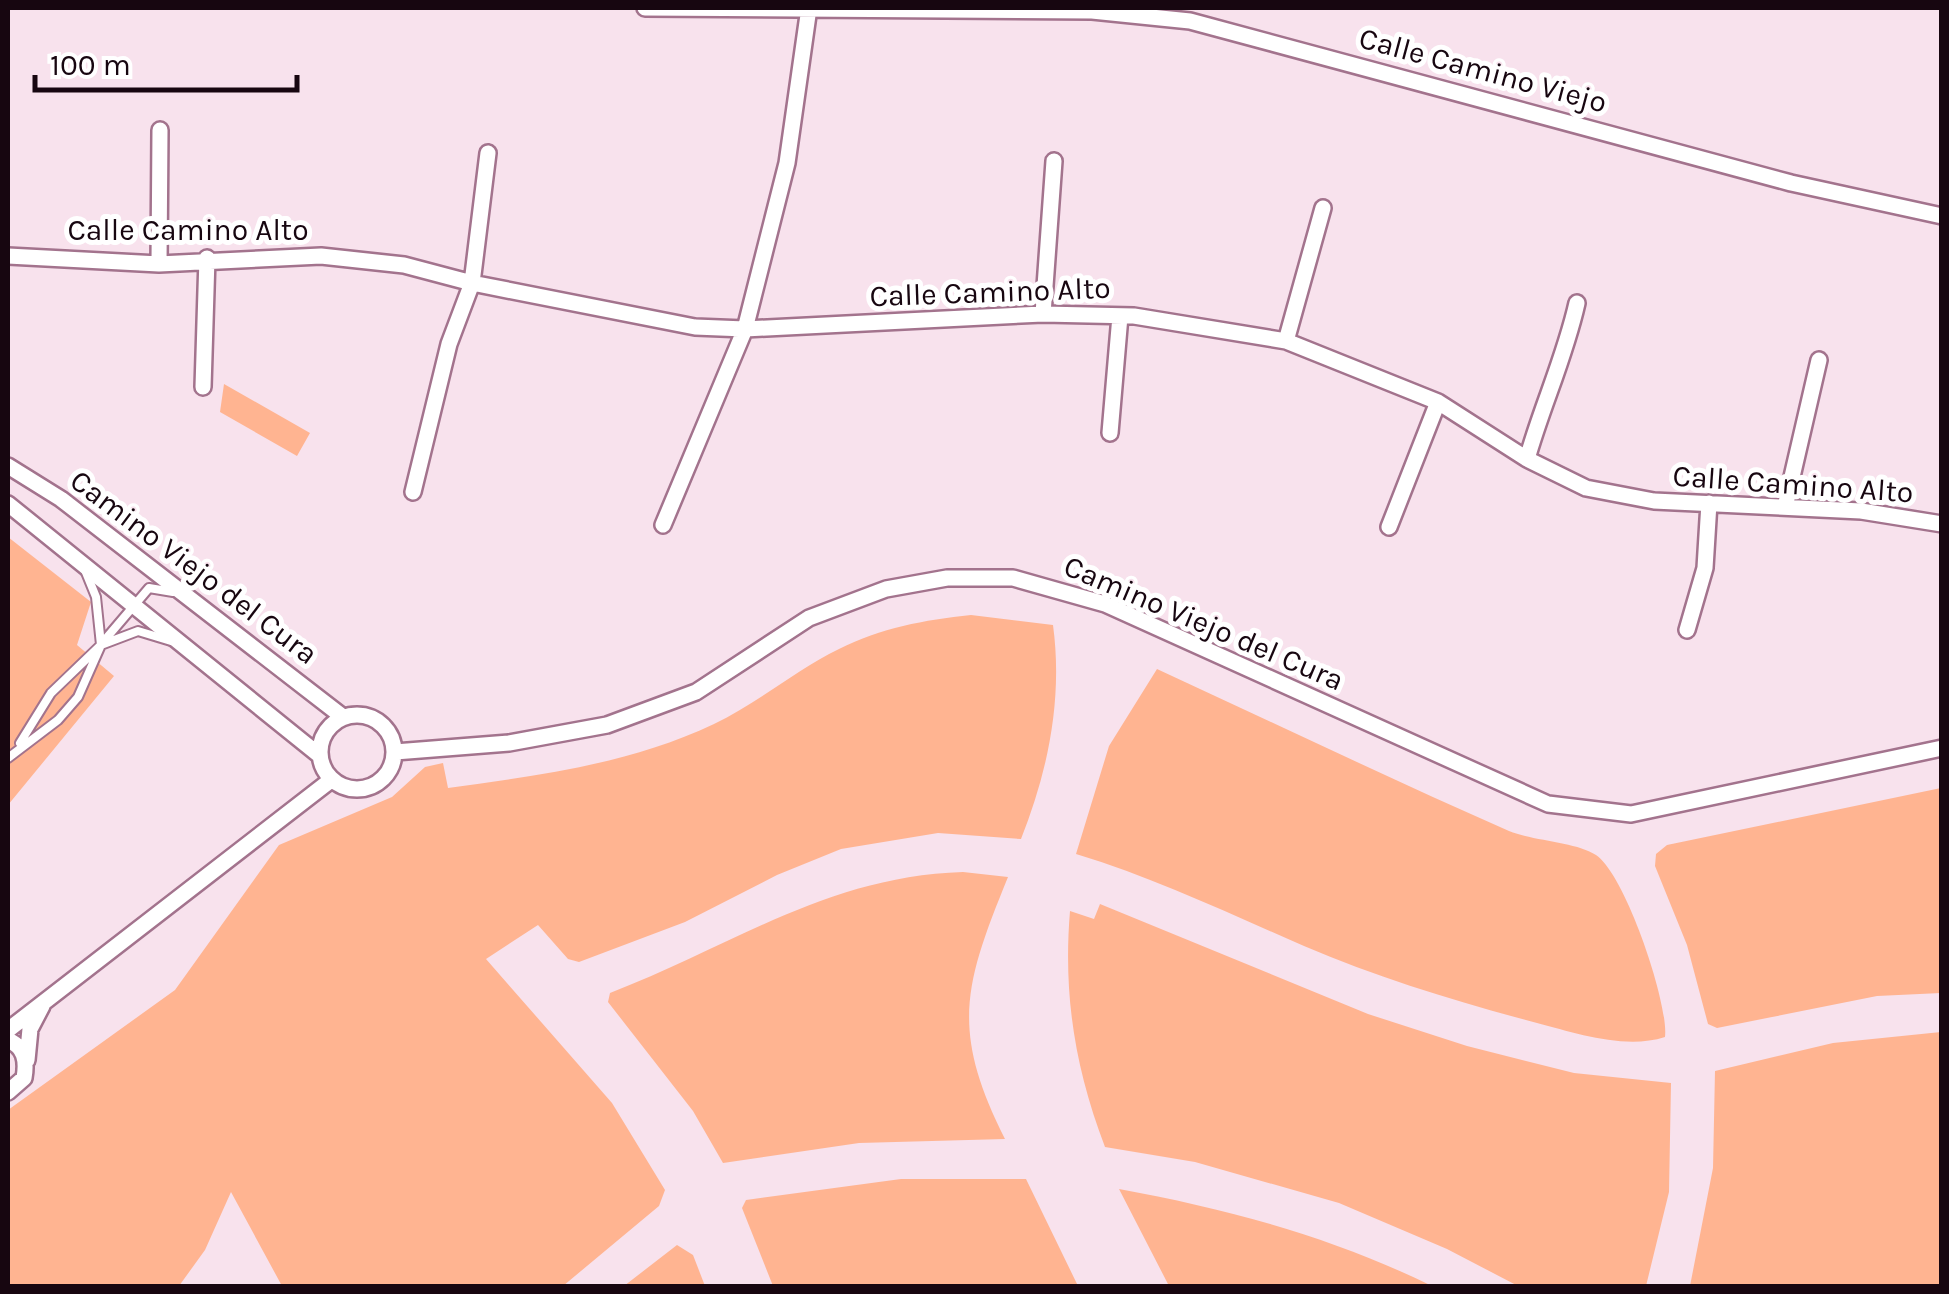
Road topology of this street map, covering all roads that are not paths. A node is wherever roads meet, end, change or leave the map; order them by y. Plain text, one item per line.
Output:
1 (645, 8) edge
2 (809, 9) edge
3 (160, 130) dead end
4 (488, 153) dead end
5 (1054, 161) dead end
6 (1324, 208) dead end
7 (1942, 216) edge
8 (8, 256) edge
9 (207, 258) junction
10 (159, 264) junction
11 (472, 284) junction
12 (1577, 303) dead end
13 (1043, 314) junction
14 (1120, 316) junction
15 (745, 330) junction
16 (1286, 341) junction
17 (1820, 360) dead end
18 (202, 386) dead end
19 (1438, 402) junction
20 (1110, 433) dead end
21 (1527, 460) junction
22 (8, 466) edge
23 (413, 492) dead end
24 (8, 504) edge
25 (1709, 504) junction
26 (1786, 507) junction
27 (662, 524) dead end
28 (1942, 524) edge
29 (1389, 527) dead end
30 (82, 562) junction
31 (191, 598) junction
32 (132, 604) junction
33 (1688, 630) dead end
34 (101, 645) junction
35 (188, 646) junction
36 (344, 716) junction
37 (1942, 748) edge
38 (395, 752) junction
39 (319, 754) junction
40 (11, 755) edge
41 (331, 780) junction
42 (44, 1003) junction
43 (8, 1030) edge
44 (8, 1040) edge
45 (27, 1061) junction
46 (8, 1092) edge

1 - 2 street, Calle Camino Viejo
2 - 7 street, Calle Camino Viejo
2 - 15 street
3 - 10 street
4 - 11 street
5 - 13 street
6 - 16 street
8 - 10 street, Calle Camino Alto
9 - 10 street, Calle Camino Alto
9 - 11 street, Calle Camino Alto
9 - 18 street
11 - 15 street, Calle Camino Alto
11 - 23 street
12 - 21 street
13 - 14 street, Calle Camino Alto
13 - 15 street, Calle Camino Alto
14 - 16 street, Calle Camino Alto
14 - 20 street
15 - 27 street
16 - 19 street, Calle Camino Alto
17 - 26 street
19 - 21 street, Calle Camino Alto
19 - 29 street
21 - 25 street, Calle Camino Alto
22 - 31 street, Camino Viejo del Cura
24 - 30 street, Camino Viejo del Cura
25 - 26 street, Calle Camino Alto
25 - 33 street
26 - 28 street, Calle Camino Alto
30 - 32 street, Camino Viejo del Cura
30 - 34 lane
31 - 32 lane
31 - 36 street, Camino Viejo del Cura
32 - 34 lane
32 - 35 street, Camino Viejo del Cura
34 - 35 lane
34 - 40 lane
34 - 40 lane
35 - 39 street, Camino Viejo del Cura
36 - 38 street
36 - 39 street
37 - 38 street, Camino Viejo del Cura
38 - 41 street
39 - 41 street
41 - 42 street
42 - 43 street
42 - 45 street
44 - 45 street
45 - 46 street

